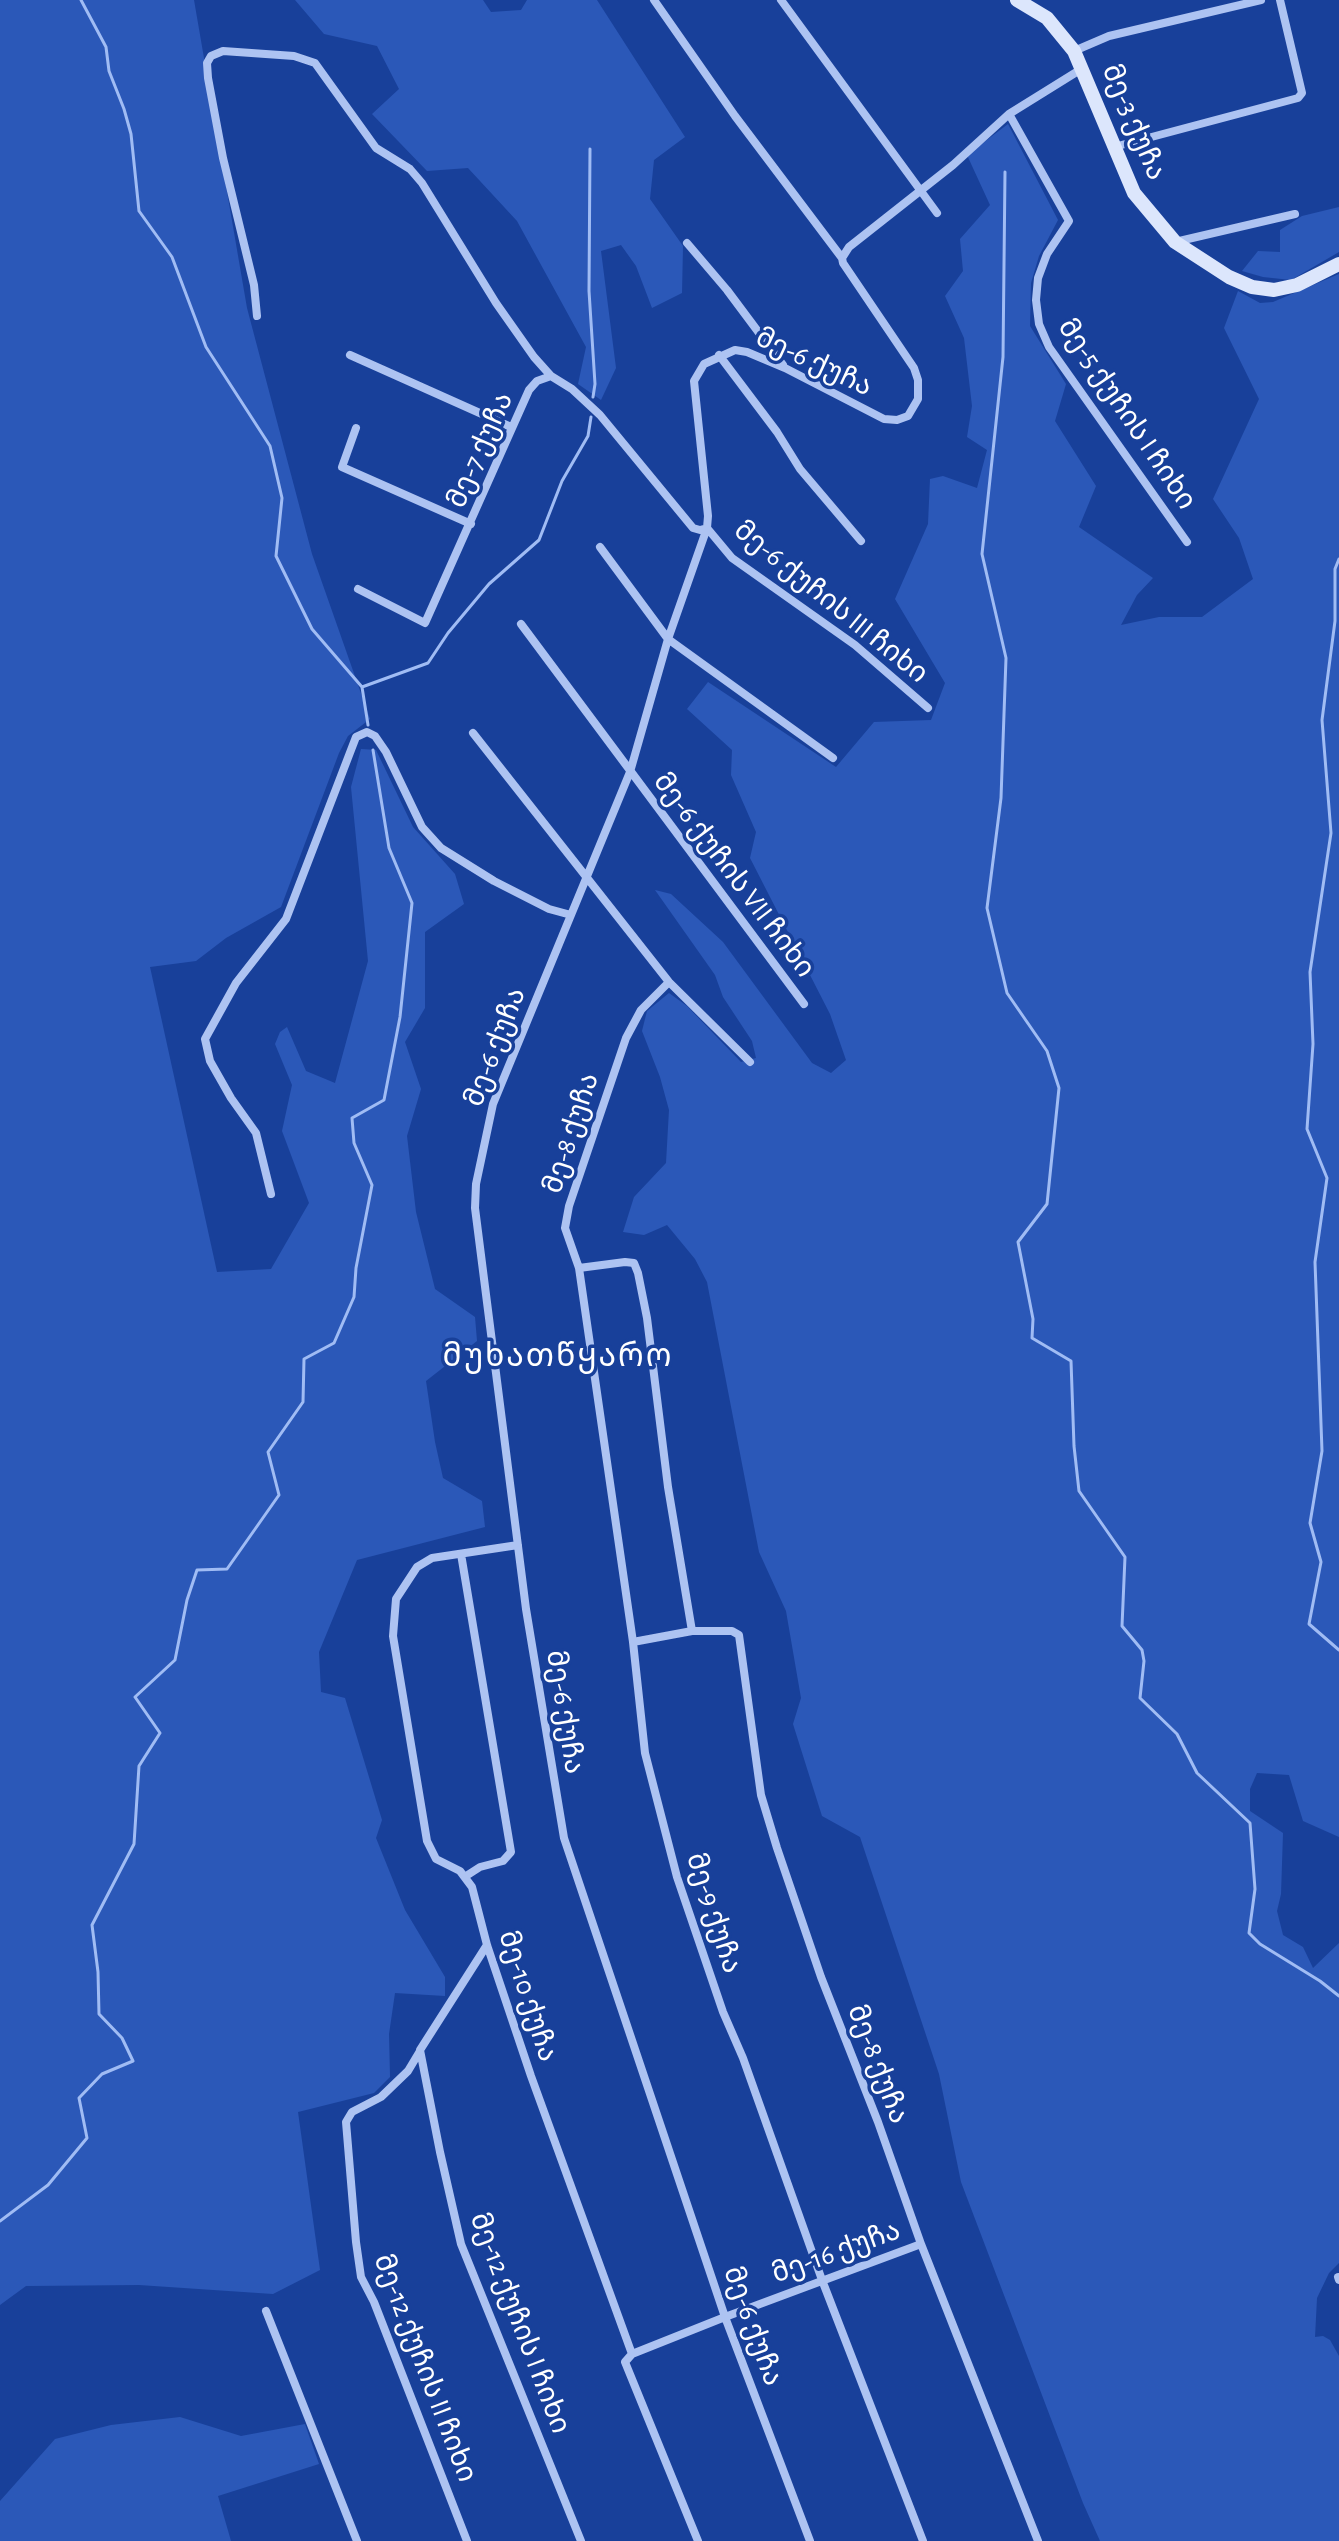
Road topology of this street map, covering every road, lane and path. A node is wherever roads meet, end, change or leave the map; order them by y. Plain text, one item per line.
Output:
1 (654, 0) edge
2 (781, 0) edge
3 (1017, 0) edge
4 (1261, 0) edge
5 (1280, 0) edge
6 (1074, 51) junction
7 (1083, 68) junction
8 (1009, 114) junction
9 (1114, 147) junction
10 (920, 191) junction
11 (937, 213) dead end
12 (1295, 214) dead end
13 (1175, 242) junction
14 (687, 243) dead end
15 (842, 258) junction
16 (1339, 264) edge
17 (257, 316) dead end
18 (350, 355) dead end
19 (719, 355) junction
20 (785, 368) junction
21 (551, 376) junction
22 (511, 427) junction
23 (356, 428) dead end
24 (471, 524) junction
25 (707, 528) junction
26 (861, 541) dead end
27 (1187, 542) dead end
28 (600, 547) dead end
29 (358, 589) dead end
30 (521, 624) dead end
31 (668, 639) junction
32 (928, 708) dead end
33 (473, 733) dead end
34 (833, 758) dead end
35 (630, 772) junction
36 (586, 877) junction
37 (571, 915) junction
38 (669, 982) junction
39 (804, 1004) dead end
40 (750, 1062) dead end
41 (271, 1194) dead end
42 (579, 1268) junction
43 (518, 1545) junction
44 (461, 1554) junction
45 (692, 1631) junction
46 (633, 1642) junction
47 (466, 1876) junction
48 (487, 1945) junction
49 (420, 2050) junction
50 (921, 2244) junction
51 (822, 2280) junction
52 (266, 2311) dead end
53 (725, 2317) junction
54 (632, 2354) junction
55 (357, 2541) edge
56 (467, 2541) edge
57 (581, 2541) edge
58 (698, 2541) edge
59 (810, 2541) edge
60 (923, 2541) edge
61 (1038, 2541) edge

1 - 15 street
2 - 10 street
3 - 6 street, მე-3 ქუჩა
4 - 6 street
5 - 9 street
6 - 7 street, მე-3 ქუჩა
7 - 8 street
7 - 9 street, მე-3 ქუჩა
8 - 10 street
8 - 27 street, მე-5 ქუჩის I ჩიხი
9 - 13 street, მე-3 ქუჩა
10 - 11 street
10 - 15 street
12 - 13 street
13 - 16 street, მე-3 ქუჩა
14 - 20 street
15 - 20 street, მე-6 ქუჩა
17 - 21 street
18 - 22 street
19 - 20 street, მე-6 ქუჩა
19 - 25 street, მე-6 ქუჩა
19 - 26 street
21 - 22 street, მე-7 ქუჩა
21 - 25 street, მე-7 ქუჩა
22 - 24 street, მე-7 ქუჩა
23 - 24 street
24 - 29 street, მე-7 ქუჩა
25 - 31 street, მე-6 ქუჩა
25 - 32 street, მე-6 ქუჩის III ჩიხი
28 - 31 street
30 - 35 street, მე-6 ქუჩის VII ჩიხი
31 - 34 street
31 - 35 street, მე-6 ქუჩა
33 - 36 street
35 - 36 street, მე-6 ქუჩა
35 - 39 street, მე-6 ქუჩის VII ჩიხი
36 - 37 street, მე-6 ქუჩა
36 - 38 street
37 - 41 street
37 - 43 street, მე-6 ქუჩა
38 - 40 street
38 - 42 street, მე-8 ქუჩა
42 - 45 street
42 - 46 street, მე-9 ქუჩა
43 - 44 street
43 - 53 street, მე-6 ქუჩა
44 - 47 street
44 - 47 street
45 - 46 street, მე-8 ქუჩა
45 - 50 street, მე-8 ქუჩა
46 - 51 street, მე-9 ქუჩა
47 - 48 street, მე-10 ქუჩა
48 - 49 street
48 - 54 street, მე-10 ქუჩა
49 - 56 street, მე-12 ქუჩის II ჩიხი
49 - 57 street, მე-12 ქუჩის I ჩიხი
50 - 51 street, მე-16 ქუჩა
50 - 61 street, მე-8 ქუჩა
51 - 53 street, მე-16 ქუჩა
51 - 60 street, მე-9 ქუჩა
52 - 55 street
53 - 54 street, მე-16 ქუჩა
53 - 59 street, მე-6 ქუჩა
54 - 58 street, მე-10 ქუჩა

